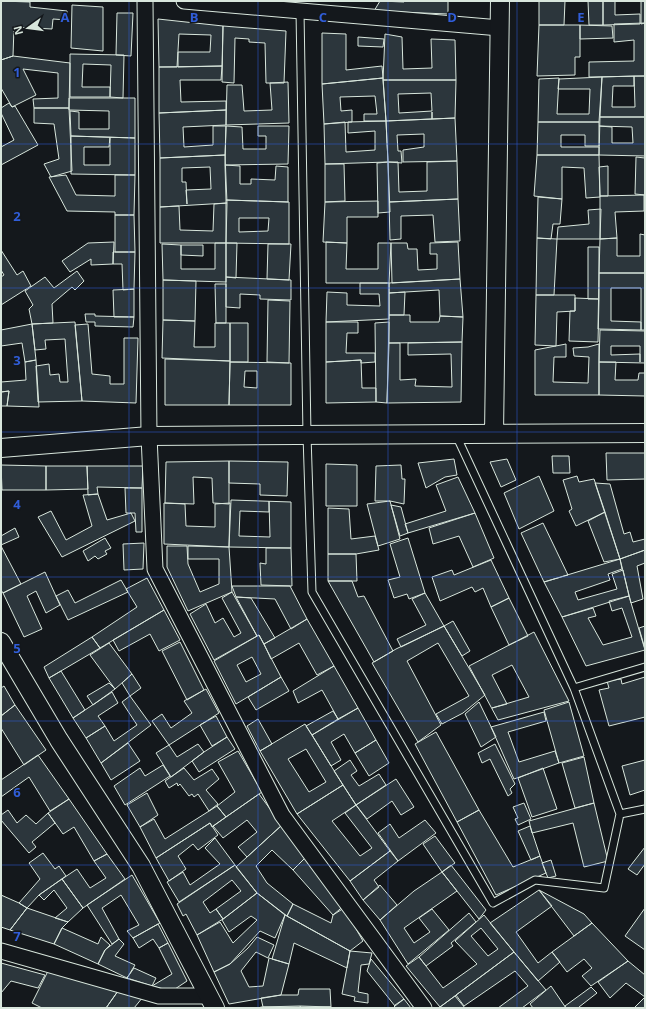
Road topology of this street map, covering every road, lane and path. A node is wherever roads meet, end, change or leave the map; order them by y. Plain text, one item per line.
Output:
1 (145, 1) edge
2 (184, 1) edge
3 (500, 1) edge
4 (300, 11) junction
5 (500, 28) junction
6 (645, 433) edge
7 (456, 434) junction
8 (494, 434) junction
9 (307, 435) junction
10 (149, 436) junction
11 (1, 448) edge
12 (1, 642) edge
13 (645, 667) edge
14 (574, 688) junction
15 (645, 809) edge
16 (620, 814) junction
17 (1, 951) edge
18 (212, 1002) edge
19 (424, 1008) edge

1 - 10 street
2 - 4 street
3 - 5 street
4 - 5 street
4 - 9 lane
5 - 8 street
6 - 8 street
7 - 8 street
7 - 9 street
7 - 14 lane
9 - 10 street
9 - 16 lane
10 - 11 street
10 - 19 street
12 - 18 street
13 - 14 lane
14 - 16 lane
15 - 16 lane
17 - 18 street

